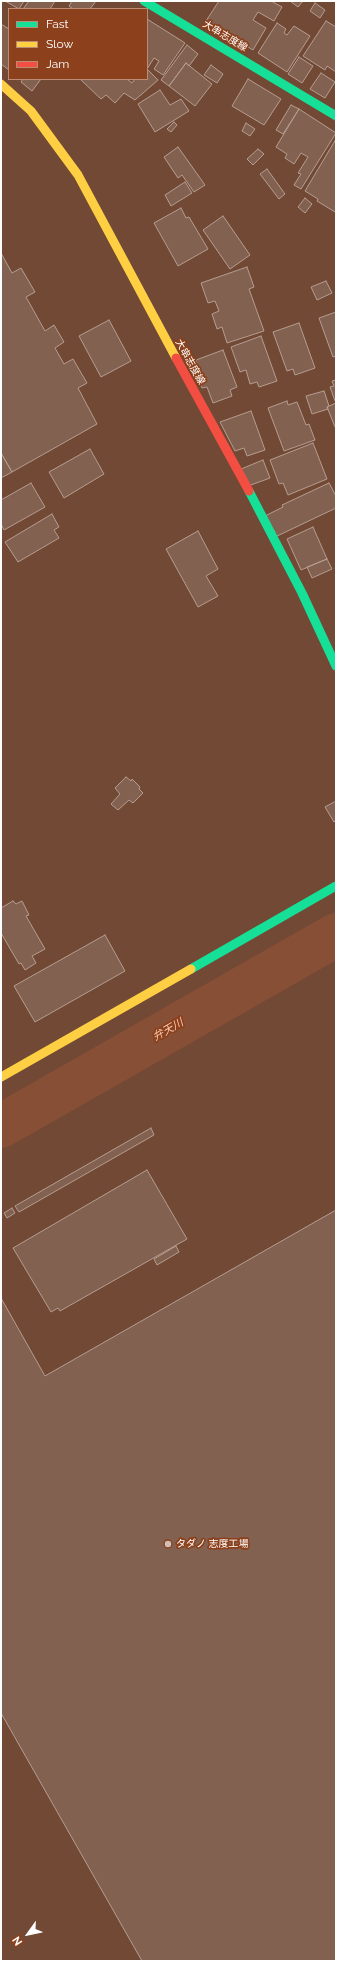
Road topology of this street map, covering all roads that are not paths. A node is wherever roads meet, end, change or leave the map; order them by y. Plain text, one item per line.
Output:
1 (144, 1) edge
2 (1, 84) edge
3 (336, 116) edge
4 (336, 666) edge
5 (336, 886) edge
6 (1, 1076) edge

1 - 3 main road, 大串志度線
2 - 4 main road, 大串志度線
5 - 6 main road

